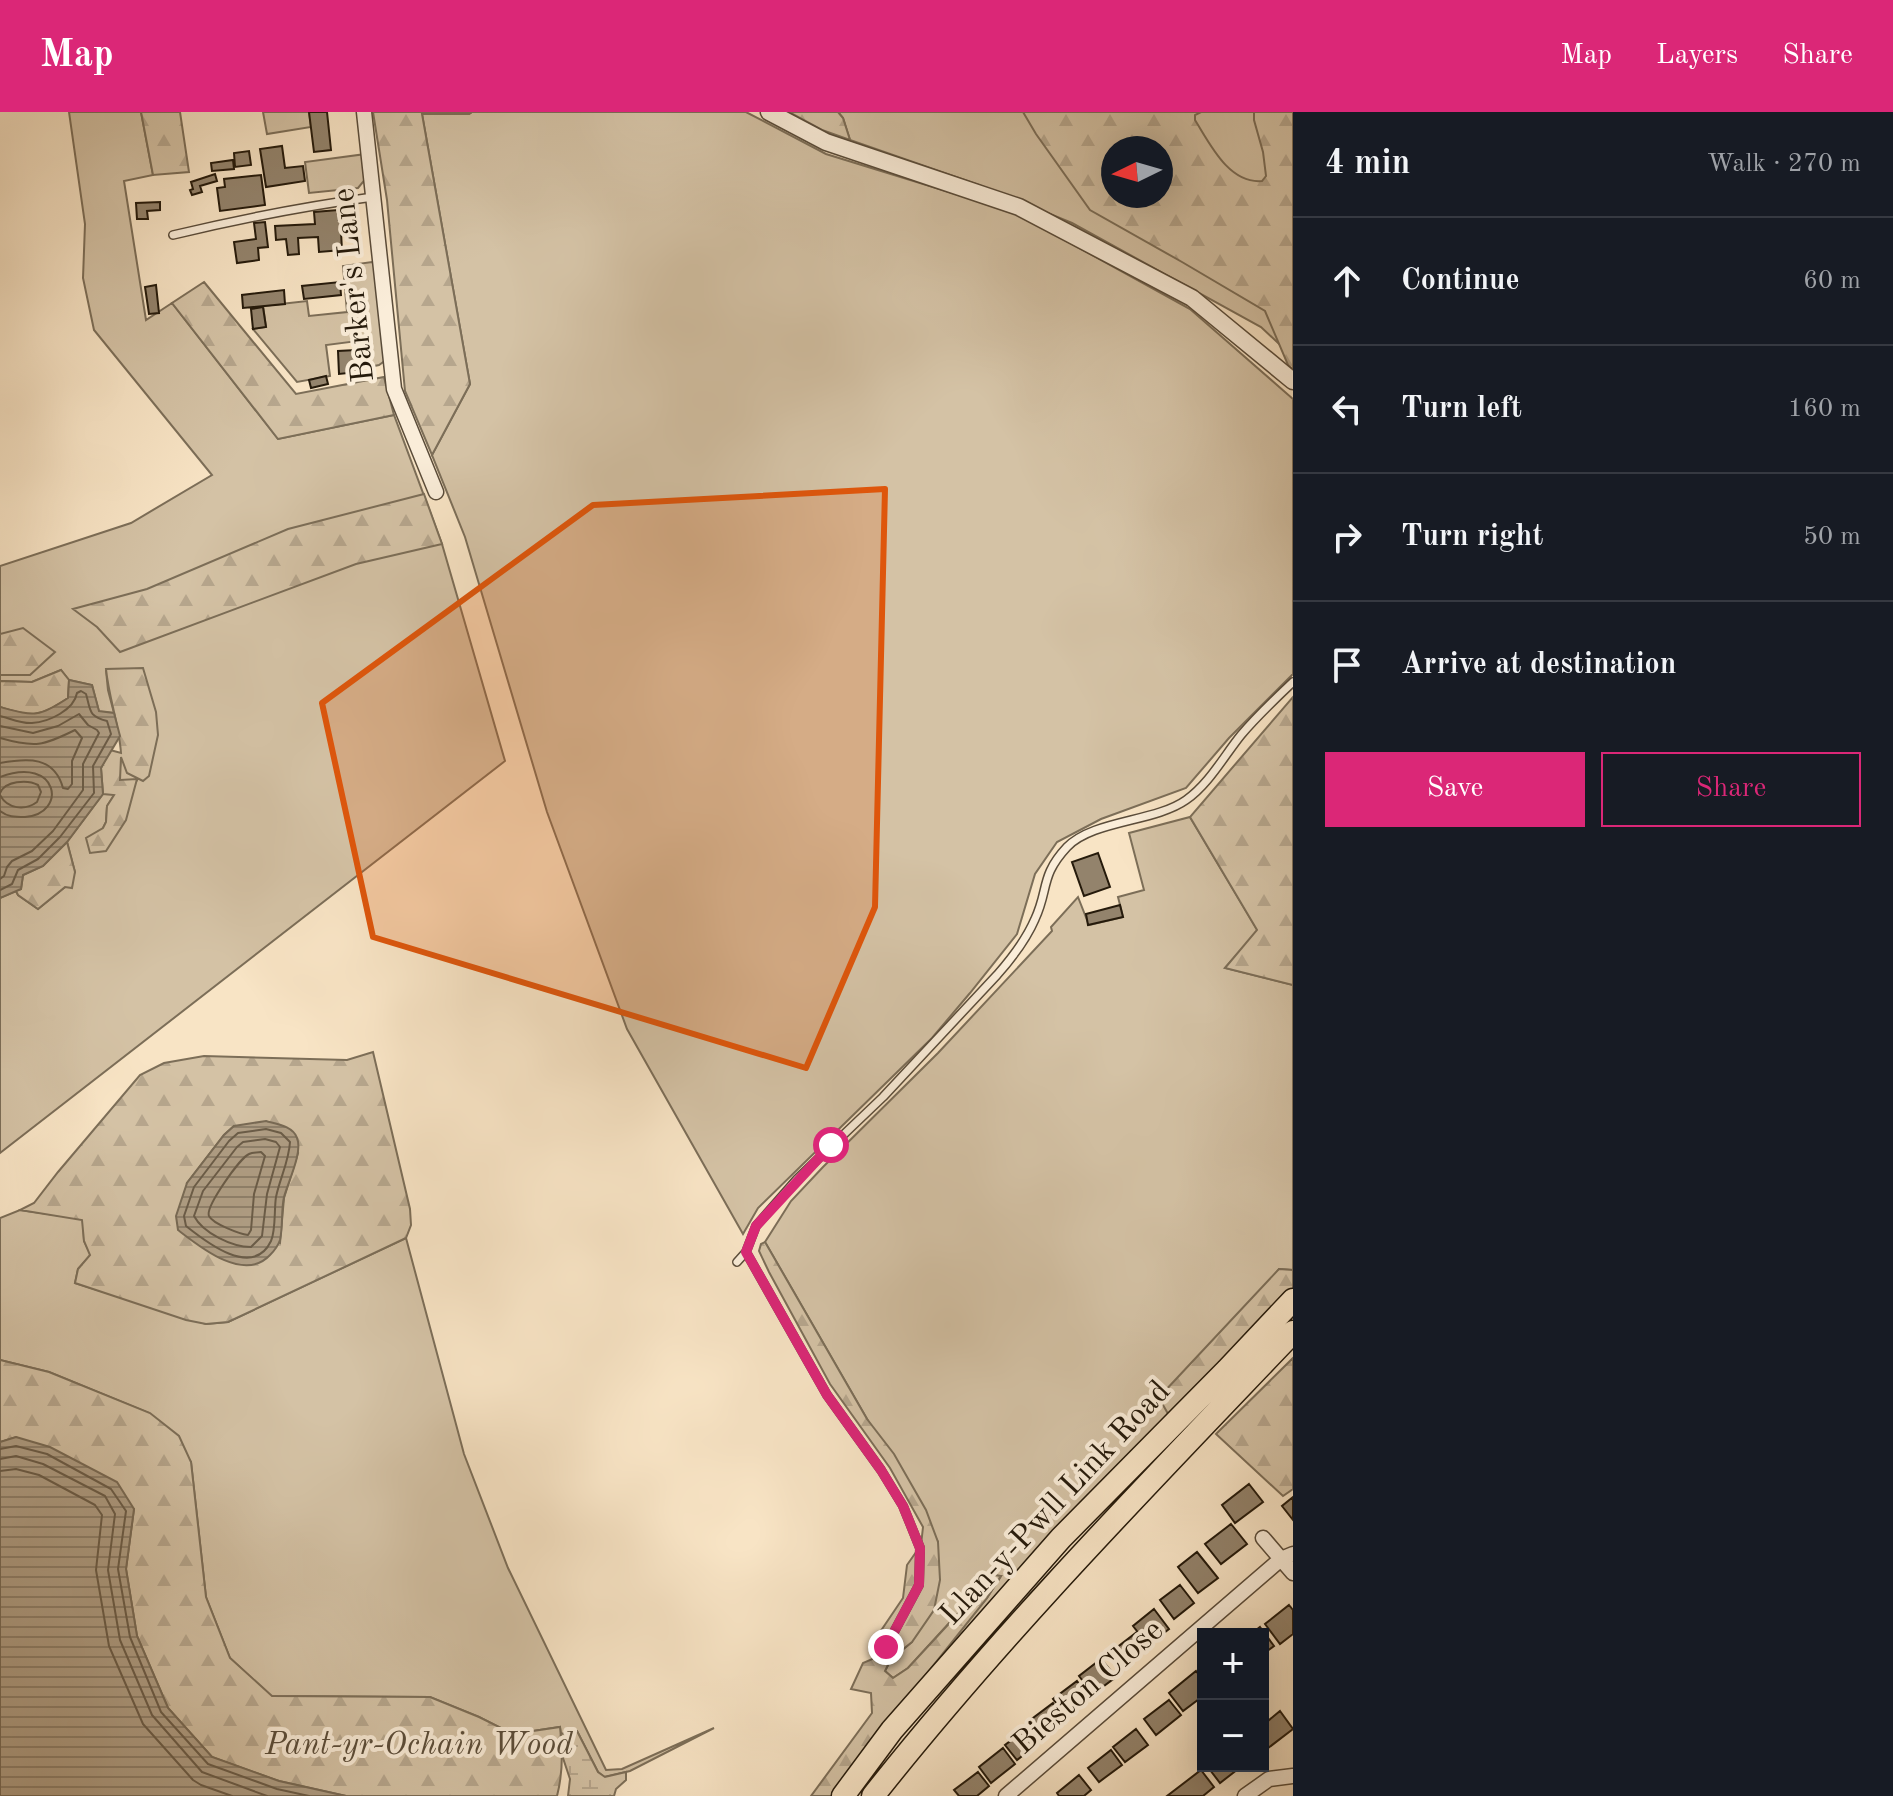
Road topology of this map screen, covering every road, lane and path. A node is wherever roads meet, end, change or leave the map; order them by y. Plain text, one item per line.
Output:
1 (364, 112) edge
2 (769, 112) edge
3 (373, 197) junction
4 (173, 235) dead end
5 (1293, 381) edge
6 (436, 492) dead end
7 (1293, 682) edge
8 (746, 1252) junction
9 (737, 1262) dead end
10 (1293, 1300) edge
11 (1293, 1332) edge
12 (1263, 1538) dead end
13 (1287, 1557) edge
14 (1293, 1573) edge
15 (884, 1658) dead end
16 (1293, 1776) edge
17 (843, 1796) edge
18 (873, 1796) edge
19 (1006, 1796) edge
20 (1245, 1796) edge

1 - 3 street, Barker's Lane
2 - 5 street
3 - 4 lane
3 - 6 street, Barker's Lane
7 - 8 lane
8 - 9 lane
8 - 15 lane
10 - 17 highway, Llan-y-Pwll Link Road
11 - 18 highway, Llan-y-Pwll Link Road
12 - 13 street
13 - 14 street
13 - 19 street, Bieston Close
16 - 20 street

